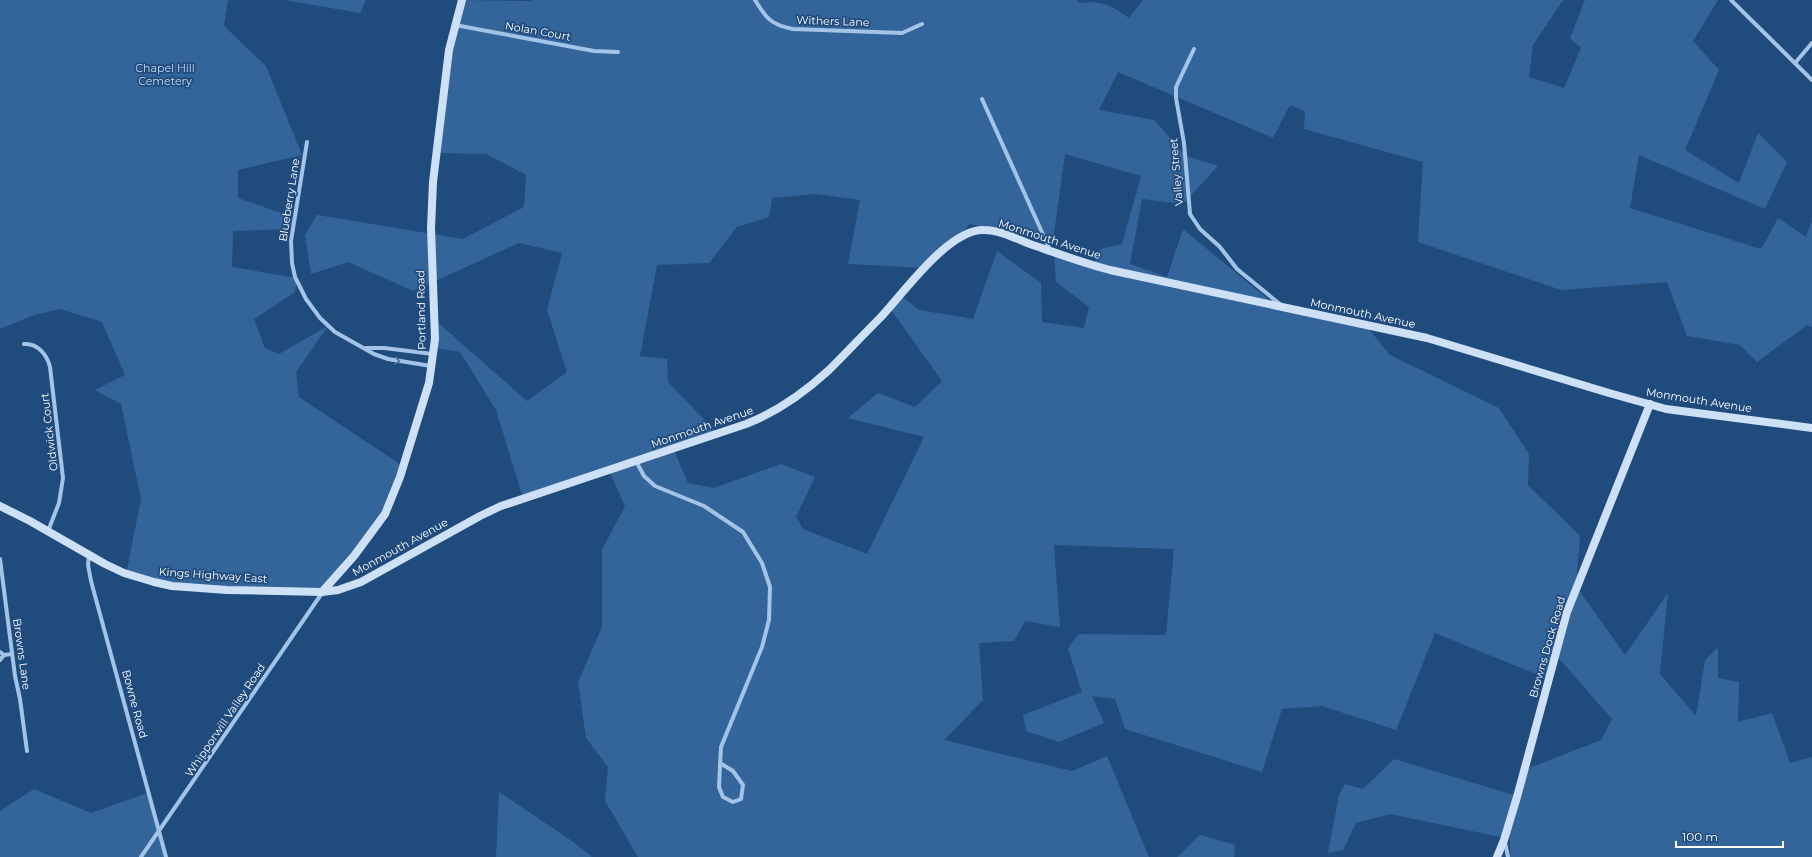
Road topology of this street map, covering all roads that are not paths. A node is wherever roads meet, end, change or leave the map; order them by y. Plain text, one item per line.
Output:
1 (462, 0) edge
2 (755, 0) edge
3 (1731, 0) edge
4 (455, 24) junction
5 (922, 24) dead end
6 (1812, 43) edge
7 (1194, 49) dead end
8 (618, 52) dead end
9 (1795, 63) junction
10 (1812, 80) edge
11 (982, 99) dead end
12 (307, 142) dead end
13 (1050, 251) junction
14 (1283, 307) junction
15 (24, 344) dead end
16 (365, 348) junction
17 (433, 354) junction
18 (432, 366) junction
19 (1650, 404) junction
20 (1812, 428) edge
21 (636, 460) junction
22 (0, 506) edge
23 (48, 531) junction
24 (89, 556) junction
25 (0, 559) edge
26 (322, 592) junction
27 (2, 654) edge
28 (12, 654) junction
29 (0, 660) edge
30 (26, 751) dead end
31 (720, 763) junction
32 (159, 832) junction
33 (1504, 840) junction
34 (141, 857) edge
35 (166, 857) edge
36 (1497, 857) edge
37 (1508, 857) edge

1 - 4 street, Portland Road
2 - 5 street, Withers Lane
3 - 9 street
4 - 8 street, Nolan Court
4 - 17 street, Portland Road
6 - 9 street
7 - 14 street, Valley Street
9 - 10 street
11 - 13 street
12 - 16 street, Blueberry Lane
13 - 14 street, Monmouth Avenue
13 - 21 street, Monmouth Avenue
14 - 19 street, Monmouth Avenue
15 - 23 street, Oldwick Court
16 - 17 street, Blueberry Lane
16 -> 18 street, Blueberry Lane
17 - 18 street, Portland Road
18 - 26 street, Portland Road
19 - 20 street, Monmouth Avenue
19 - 33 street, Browns Dock Road
21 - 26 street, Monmouth Avenue
21 - 31 street
22 - 23 street, Kings Highway East
23 - 24 street, Kings Highway East
24 - 26 street, Kings Highway East
24 - 32 street, Bowne Road
25 - 28 street, Browns Lane
26 - 32 street, Whipporwill Valley Road
27 - 28 street
27 - 29 street
28 - 30 street, Browns Lane
31 - 31 street
32 - 34 street, Whipporwill Valley Road
32 - 35 street, Bowne Road
33 - 36 street
33 - 37 street, Browns Dock Road

